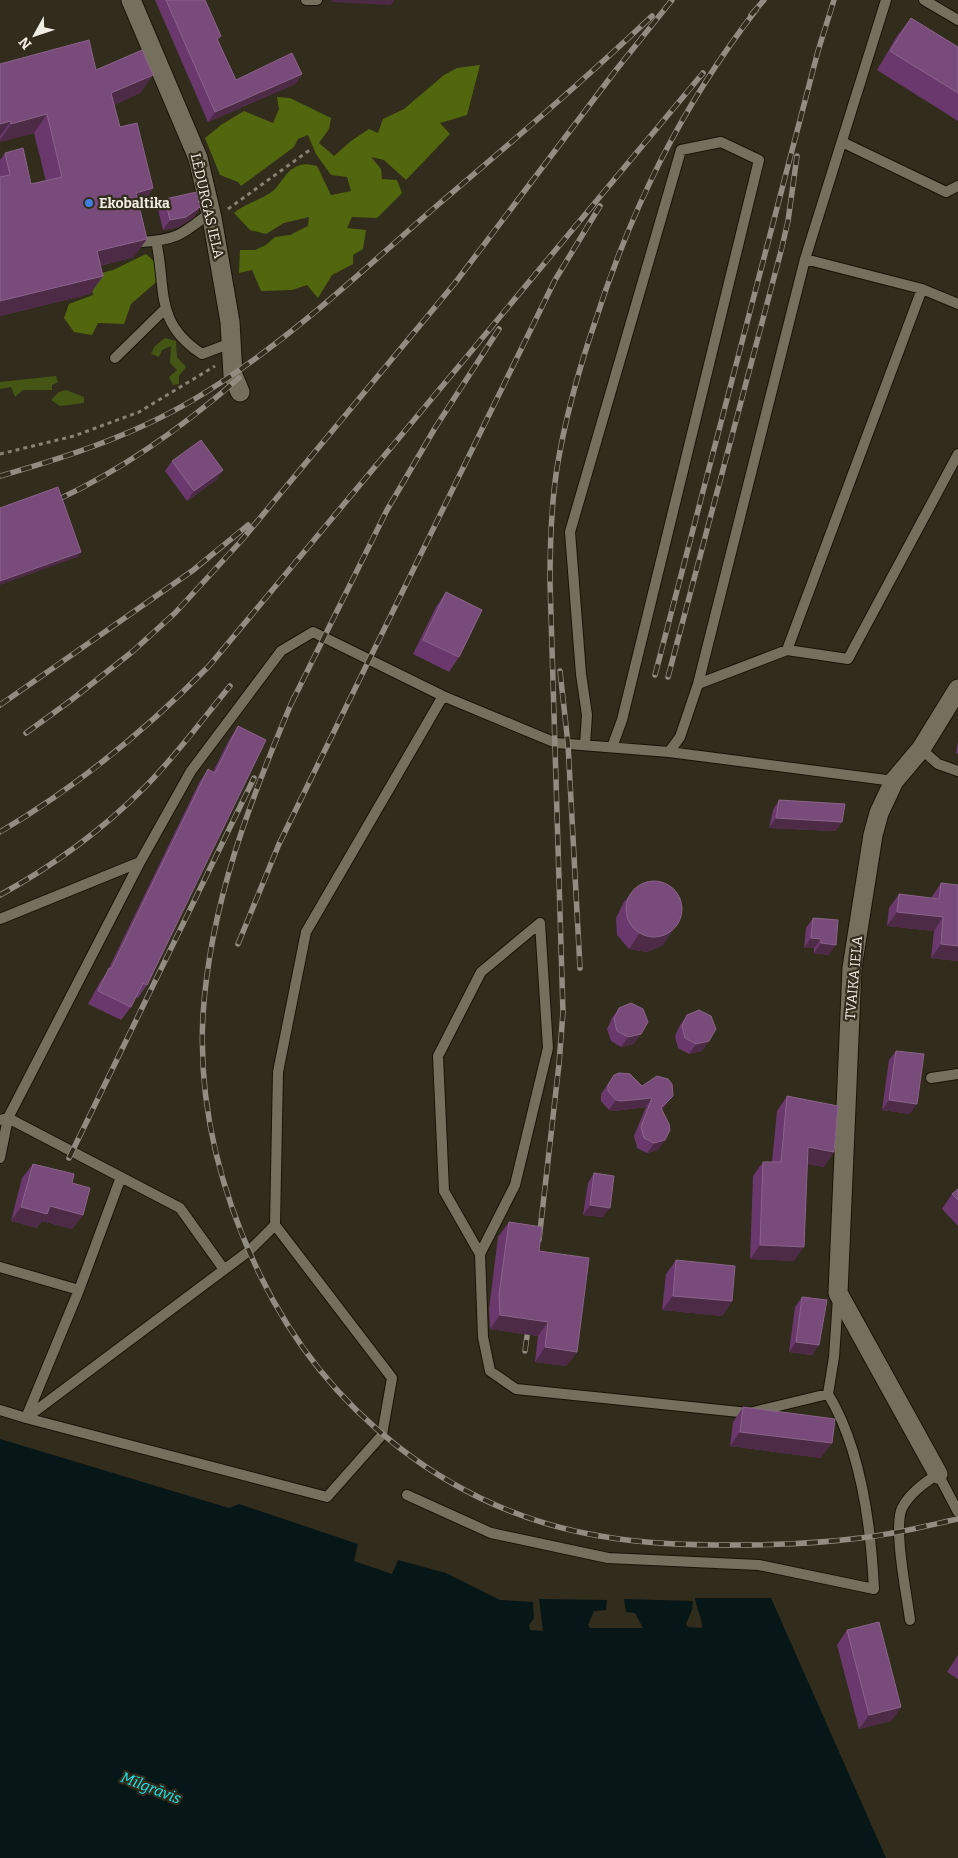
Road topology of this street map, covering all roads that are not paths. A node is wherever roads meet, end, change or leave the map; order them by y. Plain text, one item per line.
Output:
1 (131, 0) edge
2 (306, 0) edge
3 (317, 0) edge
4 (886, 0) edge
5 (924, 0) edge
6 (958, 20) edge
7 (842, 142) junction
8 (958, 186) edge
9 (212, 215) junction
10 (156, 241) junction
11 (142, 242) edge
12 (806, 259) junction
13 (922, 289) junction
14 (958, 304) edge
15 (165, 309) junction
16 (231, 349) junction
17 (114, 358) dead end
18 (240, 392) dead end
19 (958, 454) edge
20 (788, 650) junction
21 (698, 684) junction
22 (958, 690) edge
23 (443, 696) junction
24 (585, 745) junction
25 (612, 747) junction
26 (921, 750) junction
27 (669, 752) junction
28 (958, 771) edge
29 (894, 781) junction
30 (140, 862) junction
31 (0, 919) edge
32 (958, 1074) edge
33 (931, 1078) dead end
34 (4, 1119) edge
35 (0, 1158) edge
36 (121, 1177) junction
37 (275, 1225) junction
38 (480, 1254) junction
39 (0, 1267) edge
40 (223, 1268) junction
41 (79, 1290) junction
42 (838, 1293) junction
43 (828, 1394) junction
44 (0, 1410) edge
45 (26, 1418) junction
46 (938, 1474) junction
47 (407, 1495) dead end
48 (958, 1512) edge
49 (910, 1620) dead end

1 - 9 street, LĒDURGAS IELA
2 - 3 lane
4 - 7 lane
5 - 6 lane
7 - 8 lane
7 - 12 lane
9 - 10 lane
9 - 16 street, LĒDURGAS IELA
10 - 11 lane
10 - 15 lane
12 - 13 lane
12 - 21 lane
13 - 14 lane
13 - 20 lane
15 - 16 lane
15 - 17 lane
16 - 18 street, LĒDURGAS IELA
19 - 20 lane
20 - 21 lane
21 - 27 lane
22 - 26 street, TVAIKA IELA
23 - 24 lane
23 - 30 lane
23 - 37 lane
24 - 25 lane
24 - 25 lane
25 - 27 lane
26 - 28 lane
26 - 29 street, TVAIKA IELA
27 - 29 lane
29 - 42 street, TVAIKA IELA
30 - 31 lane
30 - 34 lane
32 - 33 lane
34 - 35 lane
34 - 36 lane
36 - 40 lane
36 - 41 lane
37 - 40 lane
37 - 45 lane
38 - 38 lane
38 - 43 lane
39 - 41 lane
40 - 45 lane
41 - 45 lane
42 - 43 lane
42 - 46 street
43 - 47 lane
44 - 45 lane
46 - 48 lane
46 - 49 lane

